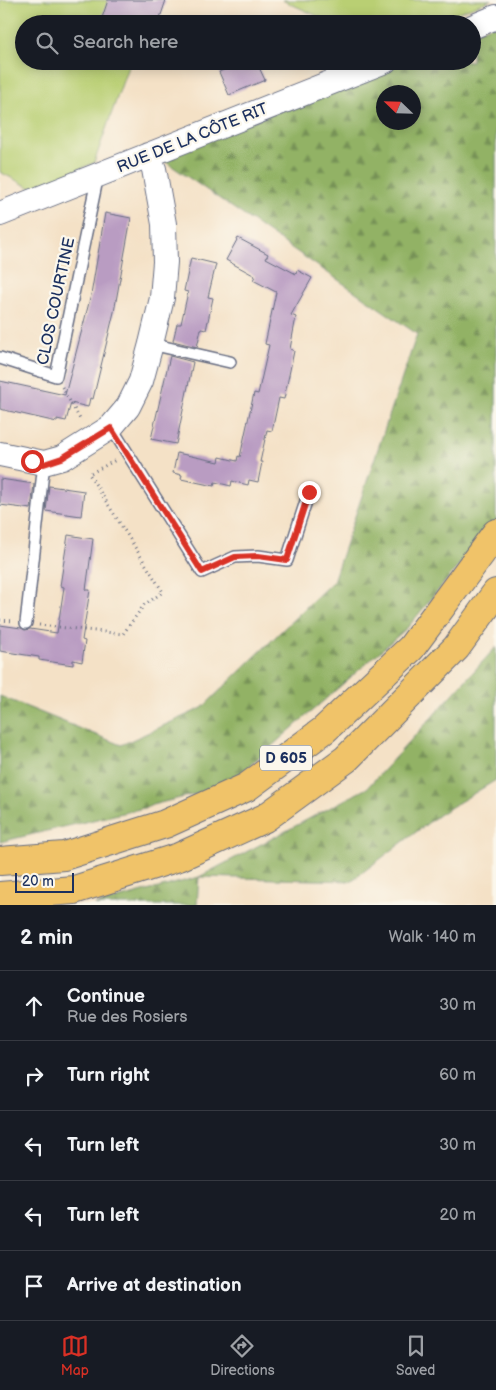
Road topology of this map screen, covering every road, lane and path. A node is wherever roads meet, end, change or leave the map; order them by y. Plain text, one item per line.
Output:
1 (496, 17) edge
2 (481, 23) edge
3 (362, 70) edge
4 (148, 155) junction
5 (98, 175) junction
6 (0, 214) edge
7 (151, 344) junction
8 (0, 358) edge
9 (230, 362) dead end
10 (56, 376) junction
11 (111, 428) junction
12 (91, 441) junction
13 (0, 454) edge
14 (128, 454) junction
15 (44, 464) junction
16 (309, 492) dead end
17 (496, 533) edge
18 (496, 594) edge
19 (0, 620) edge
20 (26, 623) junction
21 (0, 861) edge
22 (0, 896) edge

1 - 2 street
3 - 4 street, RUE DE LA CÔTE RIT
4 - 5 street, RUE DE LA CÔTE RIT
4 - 7 street
5 - 6 street, RUE DE LA CÔTE RIT
5 - 10 lane, CLOS COURTINE
7 - 9 lane
7 - 11 street
8 - 10 lane, CLOS COURTINE
10 - 12 path
11 - 12 street
11 - 14 lane
12 - 15 street
13 - 15 street
14 - 16 lane
14 - 20 path
15 - 20 lane
17 - 21 main road, D 605
18 - 22 main road, D 605
19 - 20 path

